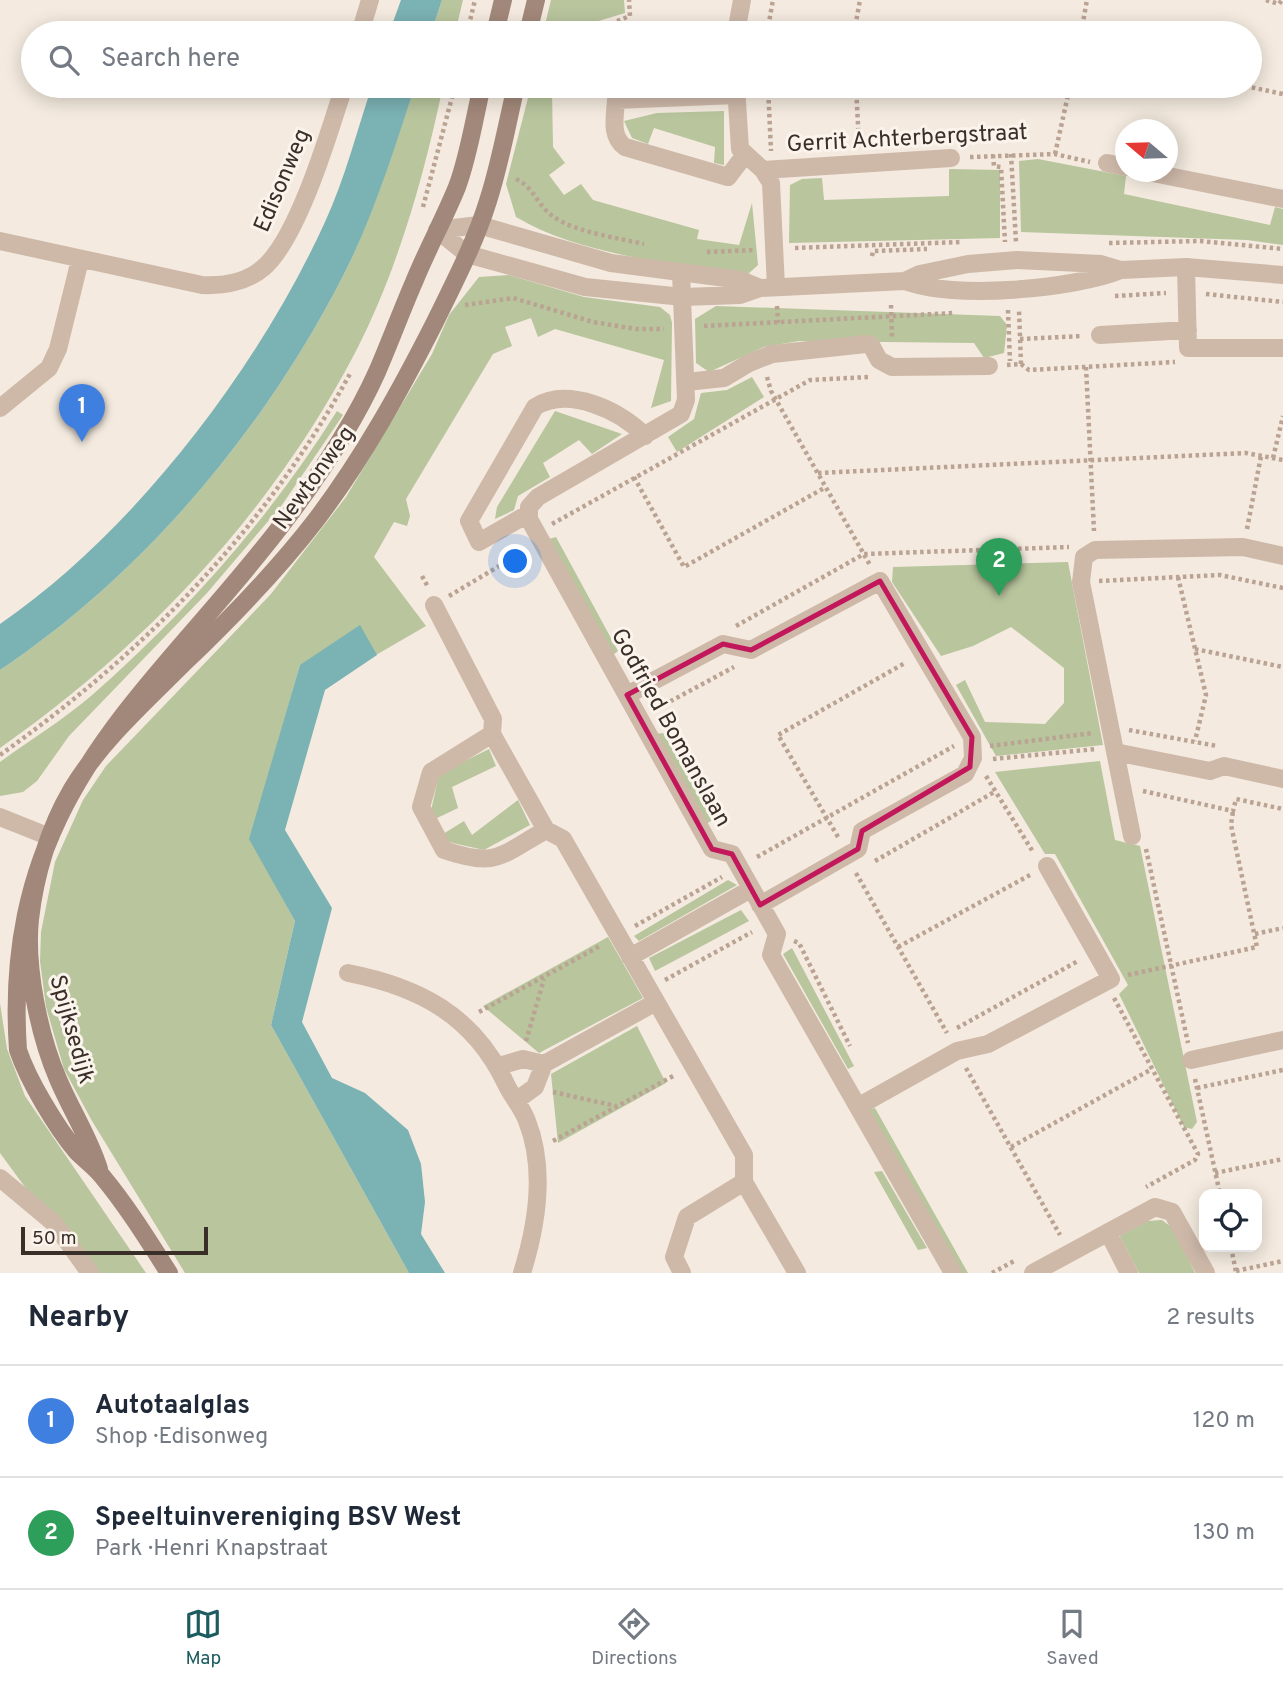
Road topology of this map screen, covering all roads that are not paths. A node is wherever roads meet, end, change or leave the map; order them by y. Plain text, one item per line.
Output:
1 (370, 0) edge
2 (503, 0) edge
3 (536, 0) edge
4 (742, 0) edge
5 (364, 21) edge
6 (498, 21) edge
7 (531, 21) edge
8 (738, 21) edge
9 (339, 98) edge
10 (479, 98) edge
11 (513, 98) edge
12 (640, 98) edge
13 (736, 98) edge
14 (744, 156) junction
15 (951, 158) road end
16 (1107, 163) road end
17 (1115, 165) edge
18 (767, 170) junction
19 (1178, 178) edge
20 (1283, 199) edge
21 (479, 225) junction
22 (437, 230) junction
23 (0, 241) edge
24 (467, 254) junction
25 (80, 260) junction
26 (1186, 267) junction
27 (1121, 270) junction
28 (681, 273) junction
29 (1283, 275) edge
30 (905, 281) junction
31 (768, 287) junction
32 (683, 297) junction
33 (1188, 330) junction
34 (1100, 335) road end
35 (1283, 348) edge
36 (989, 366) dead end
37 (686, 382) junction
38 (0, 408) edge
39 (645, 436) junction
40 (528, 514) junction
41 (1283, 556) edge
42 (434, 605) road end
43 (627, 695) junction
44 (92, 727) dead end
45 (492, 734) junction
46 (1115, 750) junction
47 (1283, 779) edge
48 (0, 817) edge
49 (27, 821) junction
50 (546, 830) junction
51 (50, 836) junction
52 (1132, 836) road end
53 (16, 849) dead end
54 (1047, 866) road end
55 (751, 889) junction
56 (760, 905) junction
57 (3, 954) dead end
58 (630, 957) junction
59 (348, 973) dead end
60 (656, 1002) junction
61 (1283, 1040) edge
62 (1191, 1060) road end
63 (544, 1063) junction
64 (499, 1066) junction
65 (517, 1100) junction
66 (859, 1106) junction
67 (100, 1173) junction
68 (0, 1178) edge
69 (744, 1182) junction
70 (1108, 1232) junction
71 (90, 1273) edge
72 (169, 1273) edge
73 (522, 1273) edge
74 (682, 1273) edge
75 (797, 1273) edge
76 (953, 1273) edge
77 (1033, 1273) edge
78 (1129, 1273) edge
79 (1206, 1273) edge

1 - 5 street
2 - 6 main road
3 - 7 main road
4 - 8 street
9 - 25 street, Edisonweg
10 - 22 main road, Newtonweg
11 - 21 main road, Newtonweg
12 - 14 street
13 - 14 street
14 - 18 street
15 - 18 street, Gerrit Achterbergstraat
16 - 17 street
18 - 31 street
19 - 20 street
21 - 22 street
21 - 24 main road, Newtonweg
21 - 28 street
22 - 24 street
22 - 44 main road, Newtonweg
23 - 25 street, Edisonweg
24 - 32 street
24 - 51 main road, Newtonweg
25 - 38 street
26 - 27 street
26 - 29 street
26 - 33 street
27 - 30 street
27 - 30 street
28 - 31 street
28 - 32 street
30 - 31 street
31 - 32 street
32 - 37 street
33 - 34 street
33 - 35 street
36 - 37 street
37 - 39 street
39 - 40 street
39 - 40 street
40 - 43 street, Godfried Bomanslaan
41 - 46 street
42 - 45 street
43 - 55 street, Godfried Bomanslaan
43 - 56 street
45 - 50 street
45 - 50 street
46 - 47 street
46 - 52 street
48 - 49 street
49 - 51 street
49 - 53 main road
50 - 58 street
51 - 67 main road, Spijksedijk
54 - 66 street
55 - 56 street, Godfried Bomanslaan
55 - 58 street
56 - 66 street, Godfried Bomanslaan
57 - 67 main road, Spijksedijk
58 - 60 street
59 - 64 street
60 - 63 street
60 - 69 street
61 - 62 street
63 - 64 street
63 - 65 street
64 - 65 street
65 - 73 street
66 - 76 street, Godfried Bomanslaan
67 - 72 main road, Spijksedijk
68 - 71 street
69 - 74 street
69 - 75 street
70 - 77 street
70 - 78 street
70 - 79 street

